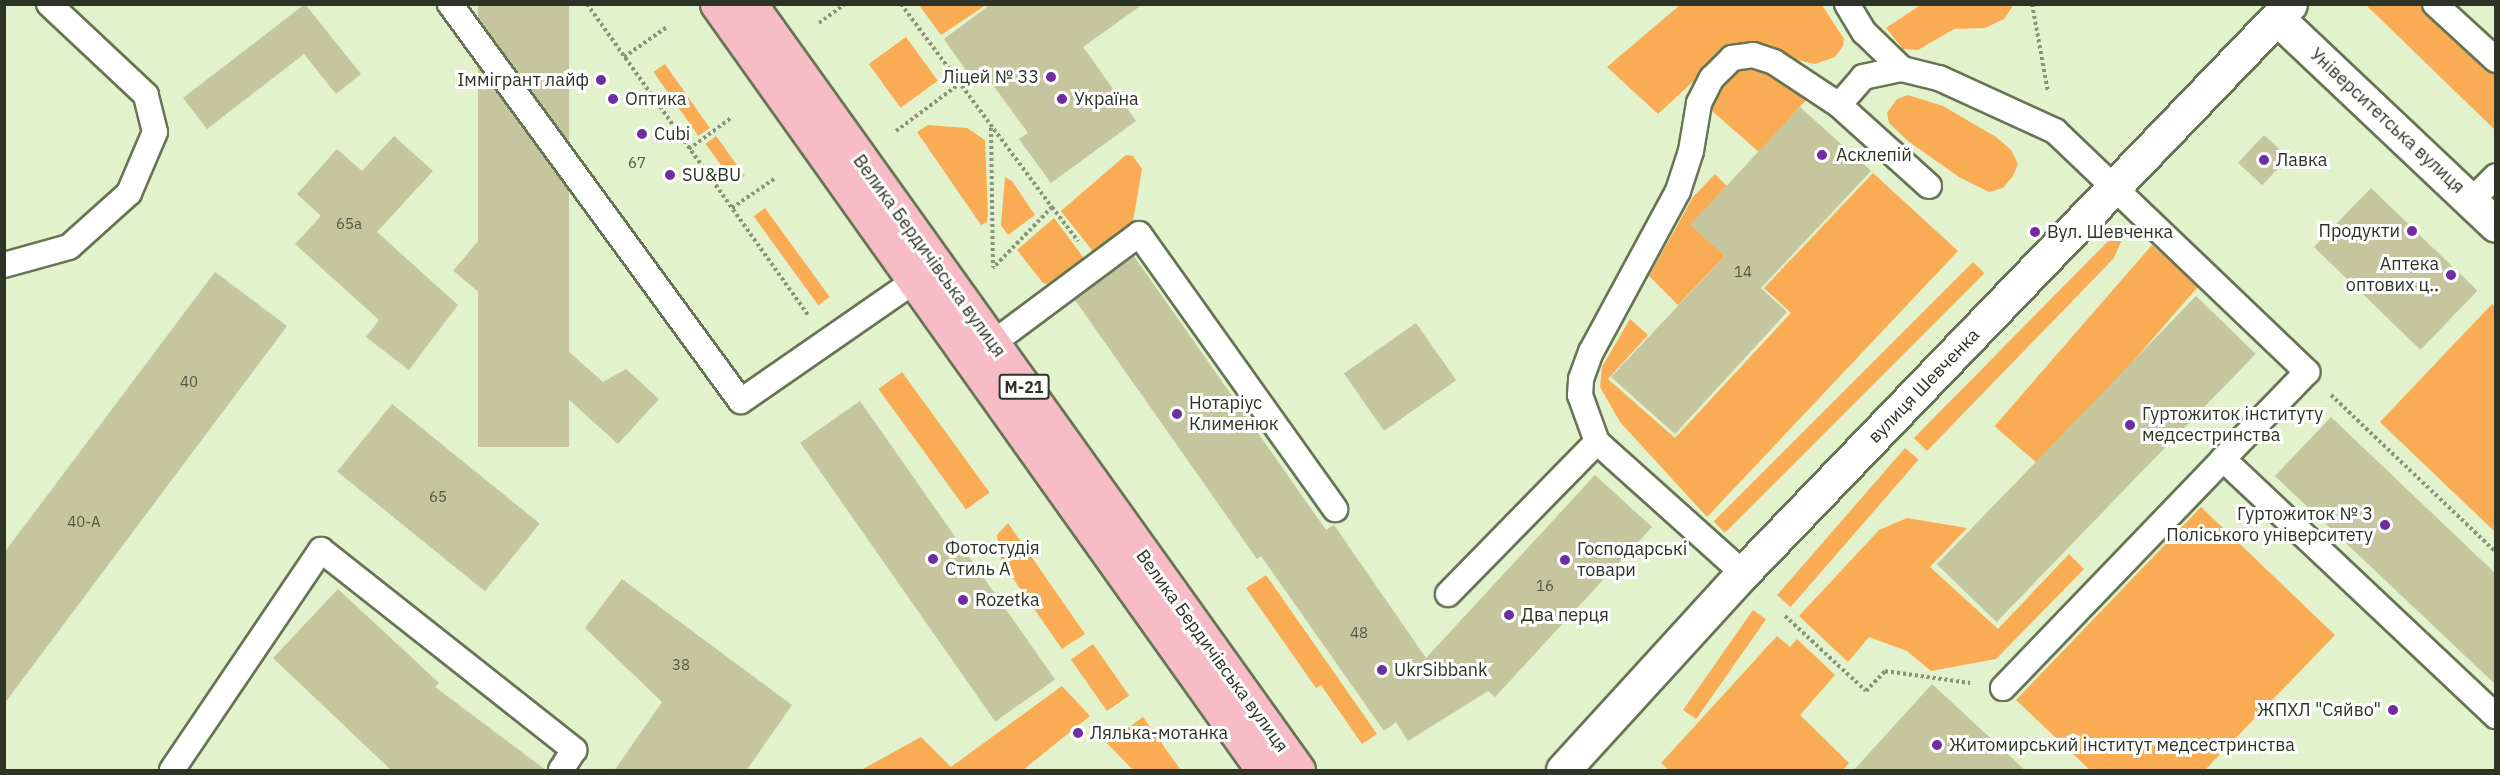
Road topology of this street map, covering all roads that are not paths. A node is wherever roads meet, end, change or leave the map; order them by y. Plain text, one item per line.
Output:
1 (49, 4) edge
2 (450, 4) edge
3 (717, 4) edge
4 (750, 4) edge
5 (1846, 4) edge
6 (2435, 4) edge
7 (2284, 11) edge
8 (2496, 60) edge
9 (1902, 69) junction
10 (1839, 105) junction
11 (2496, 176) edge
12 (1929, 186) dead end
13 (2117, 187) junction
14 (2471, 201) junction
15 (2496, 225) edge
16 (4, 265) edge
17 (913, 282) junction
18 (993, 343) junction
19 (1597, 442) junction
20 (2223, 459) junction
21 (1335, 509) dead end
22 (1743, 573) junction
23 (1448, 594) dead end
24 (2003, 688) road end
25 (2496, 716) edge
26 (172, 771) edge
27 (561, 771) edge
28 (1263, 771) edge
29 (1298, 771) edge
30 (1563, 771) edge

1 - 16 lane
2 - 17 lane
3 - 17 highway, Велика Бердичівська вулиця / М-21
4 - 18 highway, Велика Бердичівська вулиця / М-21
5 - 9 lane
6 - 8 lane
7 - 13 street, вулиця Шевченка
7 - 14 street, Університетська вулиця
9 - 10 lane
9 - 13 lane
10 - 12 lane
10 - 19 lane
11 - 14 lane
13 - 20 lane
13 - 22 street, вулиця Шевченка
14 - 15 street, Університетська вулиця
17 - 28 highway, Велика Бердичівська вулиця / М-21
18 - 21 lane
18 - 29 highway, Велика Бердичівська вулиця / М-21
19 - 22 lane
19 - 23 lane
20 - 24 lane
20 - 25 lane
22 - 30 street, вулиця Шевченка
26 - 27 lane

